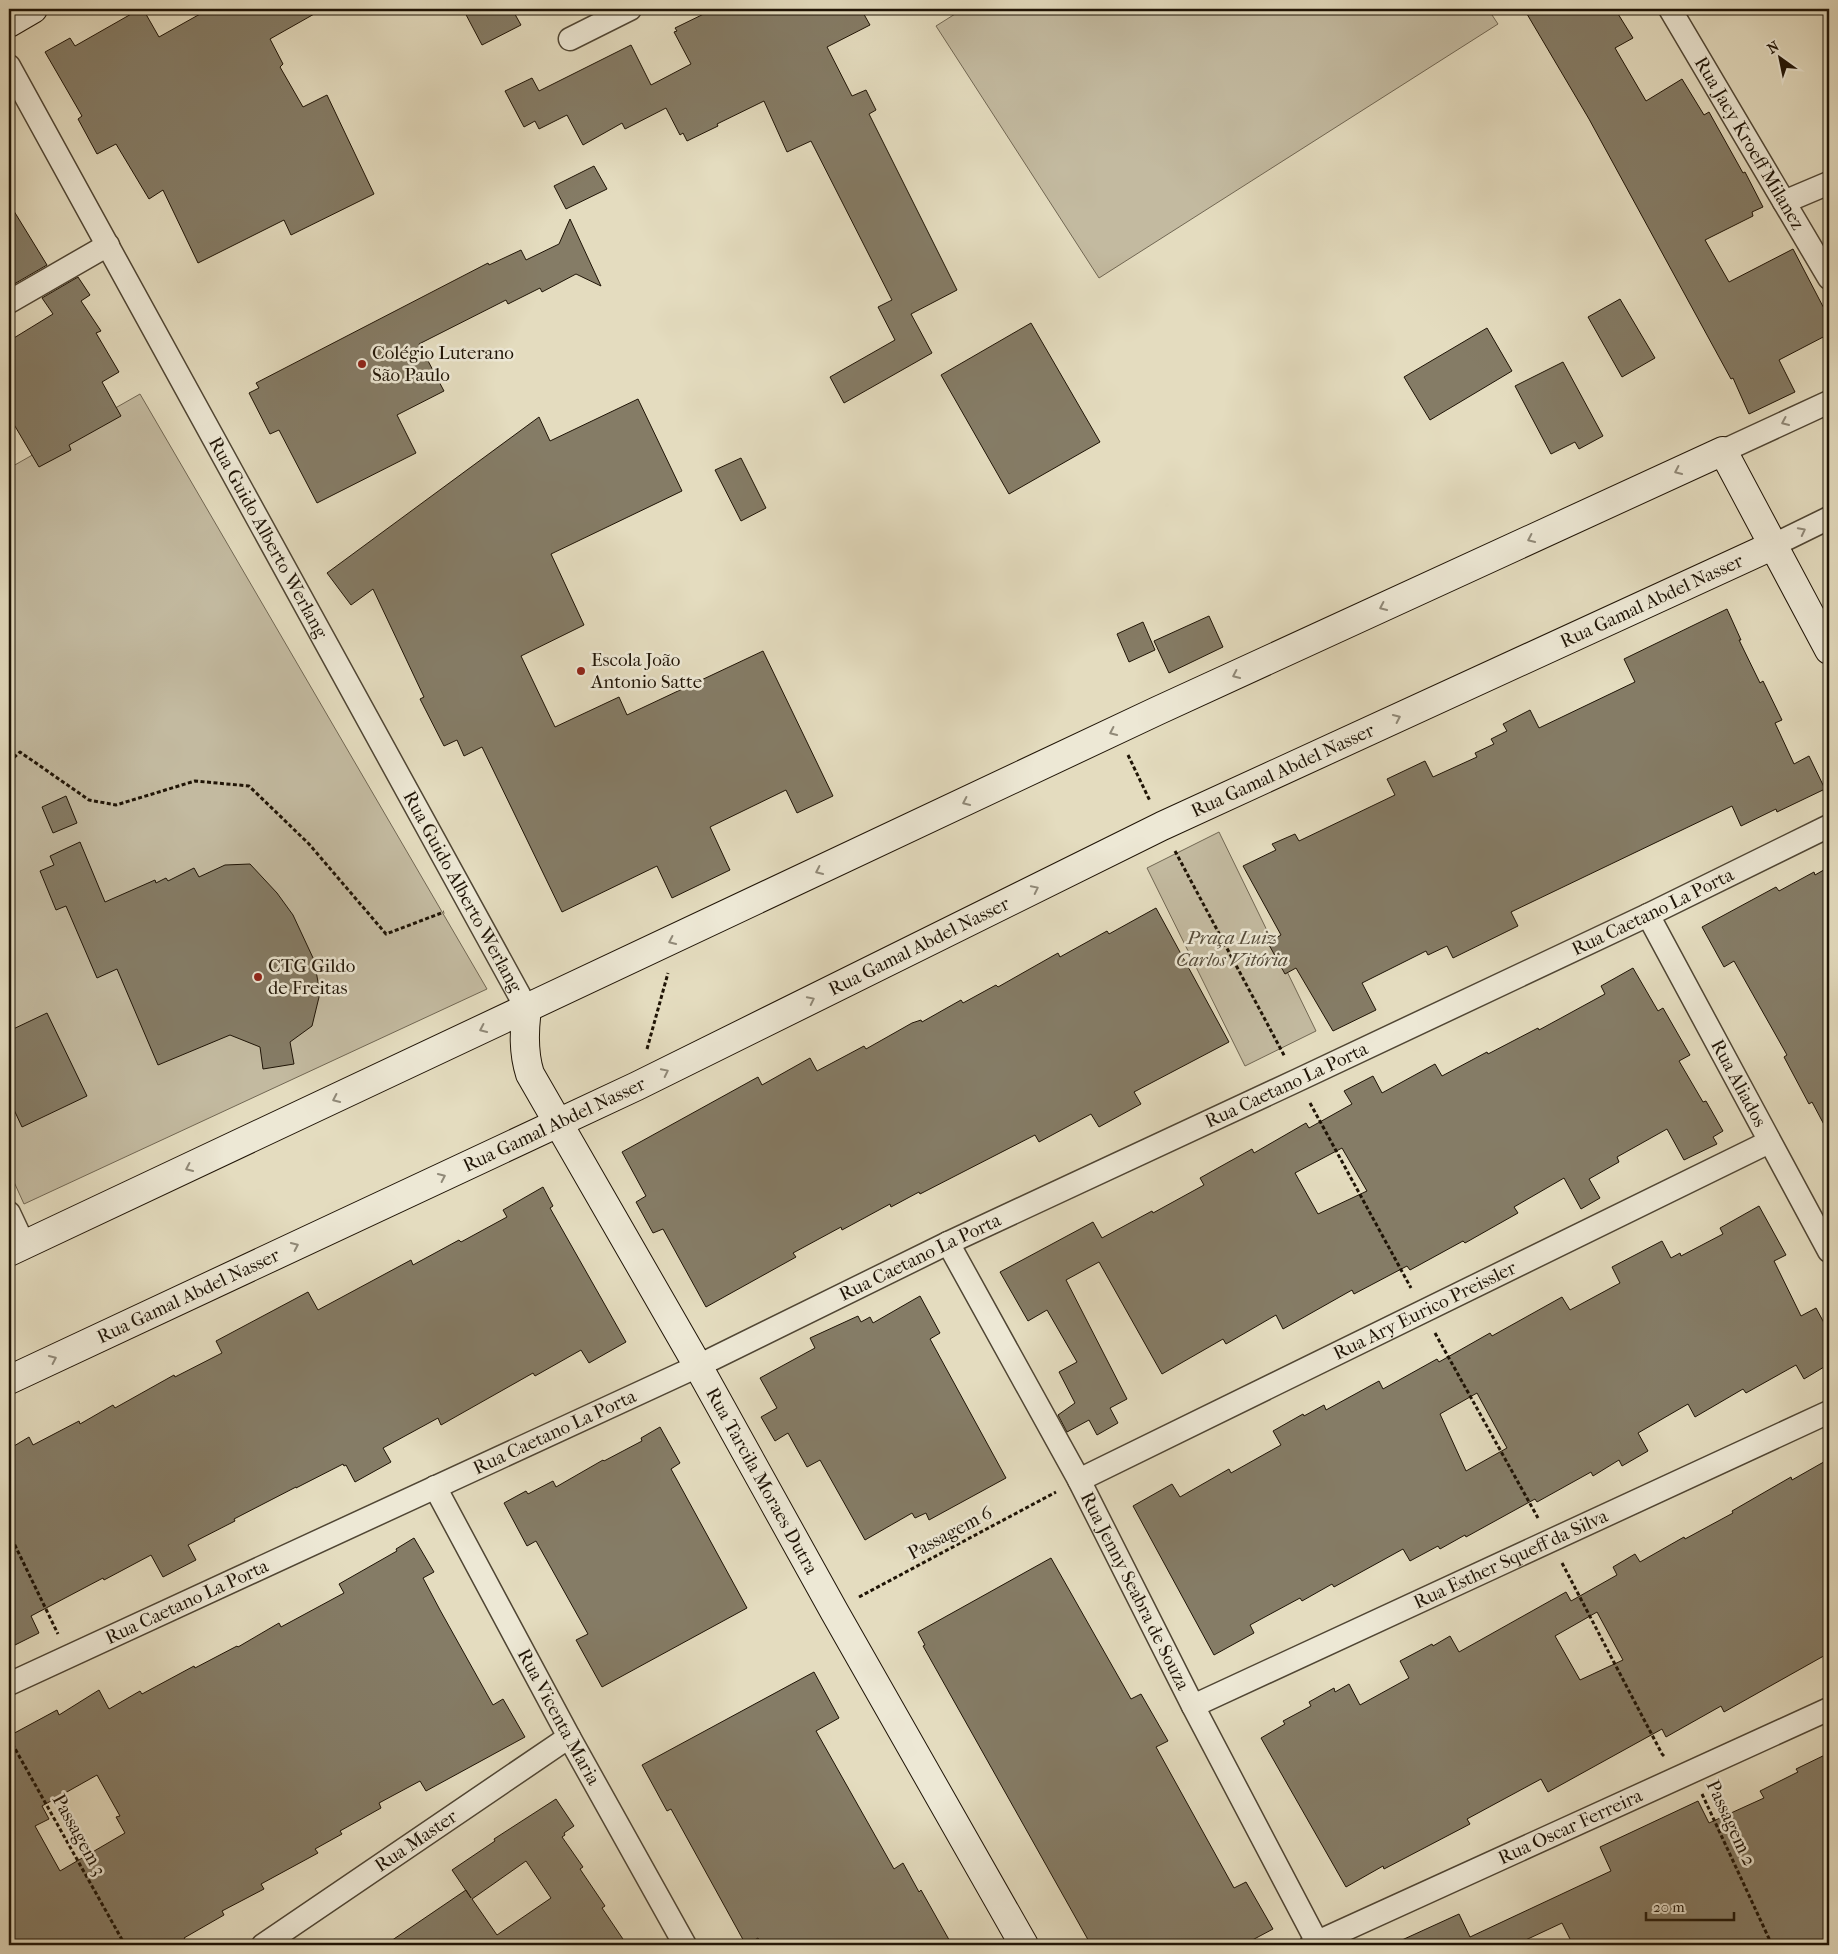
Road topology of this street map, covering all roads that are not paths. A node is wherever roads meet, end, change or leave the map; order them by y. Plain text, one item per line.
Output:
1 (33, 9) edge
2 (630, 9) edge
3 (1670, 9) edge
4 (9, 23) edge
5 (570, 39) dead end
6 (9, 66) edge
7 (1829, 183) edge
8 (1784, 202) junction
9 (108, 245) junction
10 (1829, 278) edge
11 (9, 302) edge
12 (1829, 402) edge
13 (1723, 451) junction
14 (1829, 518) edge
15 (1774, 545) junction
16 (1829, 650) edge
17 (1829, 826) edge
18 (1648, 915) junction
19 (527, 1009) junction
20 (558, 1123) junction
21 (1769, 1142) junction
22 (9, 1213) edge
23 (948, 1243) junction
24 (16, 1249) edge
25 (1829, 1251) edge
26 (698, 1366) junction
27 (9, 1380) edge
28 (1829, 1412) edge
29 (1079, 1480) junction
30 (435, 1487) junction
31 (9, 1684) edge
32 (1193, 1706) junction
33 (1829, 1709) edge
34 (569, 1737) junction
35 (1314, 1944) edge
36 (263, 1945) edge
37 (685, 1945) edge
38 (1024, 1945) edge

1 - 4 street
2 - 5 street
3 - 8 street, Rua Jacy Kroeff Milanez
6 - 9 street, Rua Guido Alberto Werlang
7 - 8 street
8 - 10 street, Rua Jacy Kroeff Milanez
9 - 11 street
9 - 19 street, Rua Guido Alberto Werlang
12 -> 13 street
13 - 15 street
13 -> 19 street
15 -> 14 street, Rua Gamal Abdel Nasser
15 - 16 street
20 -> 15 street, Rua Gamal Abdel Nasser
17 - 18 street, Rua Caetano La Porta
18 - 21 street, Rua Aliados
18 - 23 street, Rua Caetano La Porta
19 - 20 street, Rua Tarcila Moraes Dutra
19 -> 24 street
20 - 26 street, Rua Tarcila Moraes Dutra
27 -> 20 street, Rua Gamal Abdel Nasser
21 - 25 street, Rua Aliados
21 - 29 street, Rua Ary Eurico Preissler
22 - 24 street
23 - 26 street, Rua Caetano La Porta
23 - 29 street, Rua Jenny Seabra de Souza
26 - 30 street, Rua Caetano La Porta
26 - 38 street, Rua Tarcila Moraes Dutra
28 - 32 street, Rua Esther Squeff da Silva
29 - 32 street, Rua Jenny Seabra de Souza
30 - 31 street, Rua Caetano La Porta
30 - 34 street, Rua Vicenta Maria
32 - 35 street, Rua Jenny Seabra de Souza
33 - 35 street, Rua Oscar Ferreira
34 - 36 street, Rua Master
34 - 37 street, Rua Vicenta Maria

